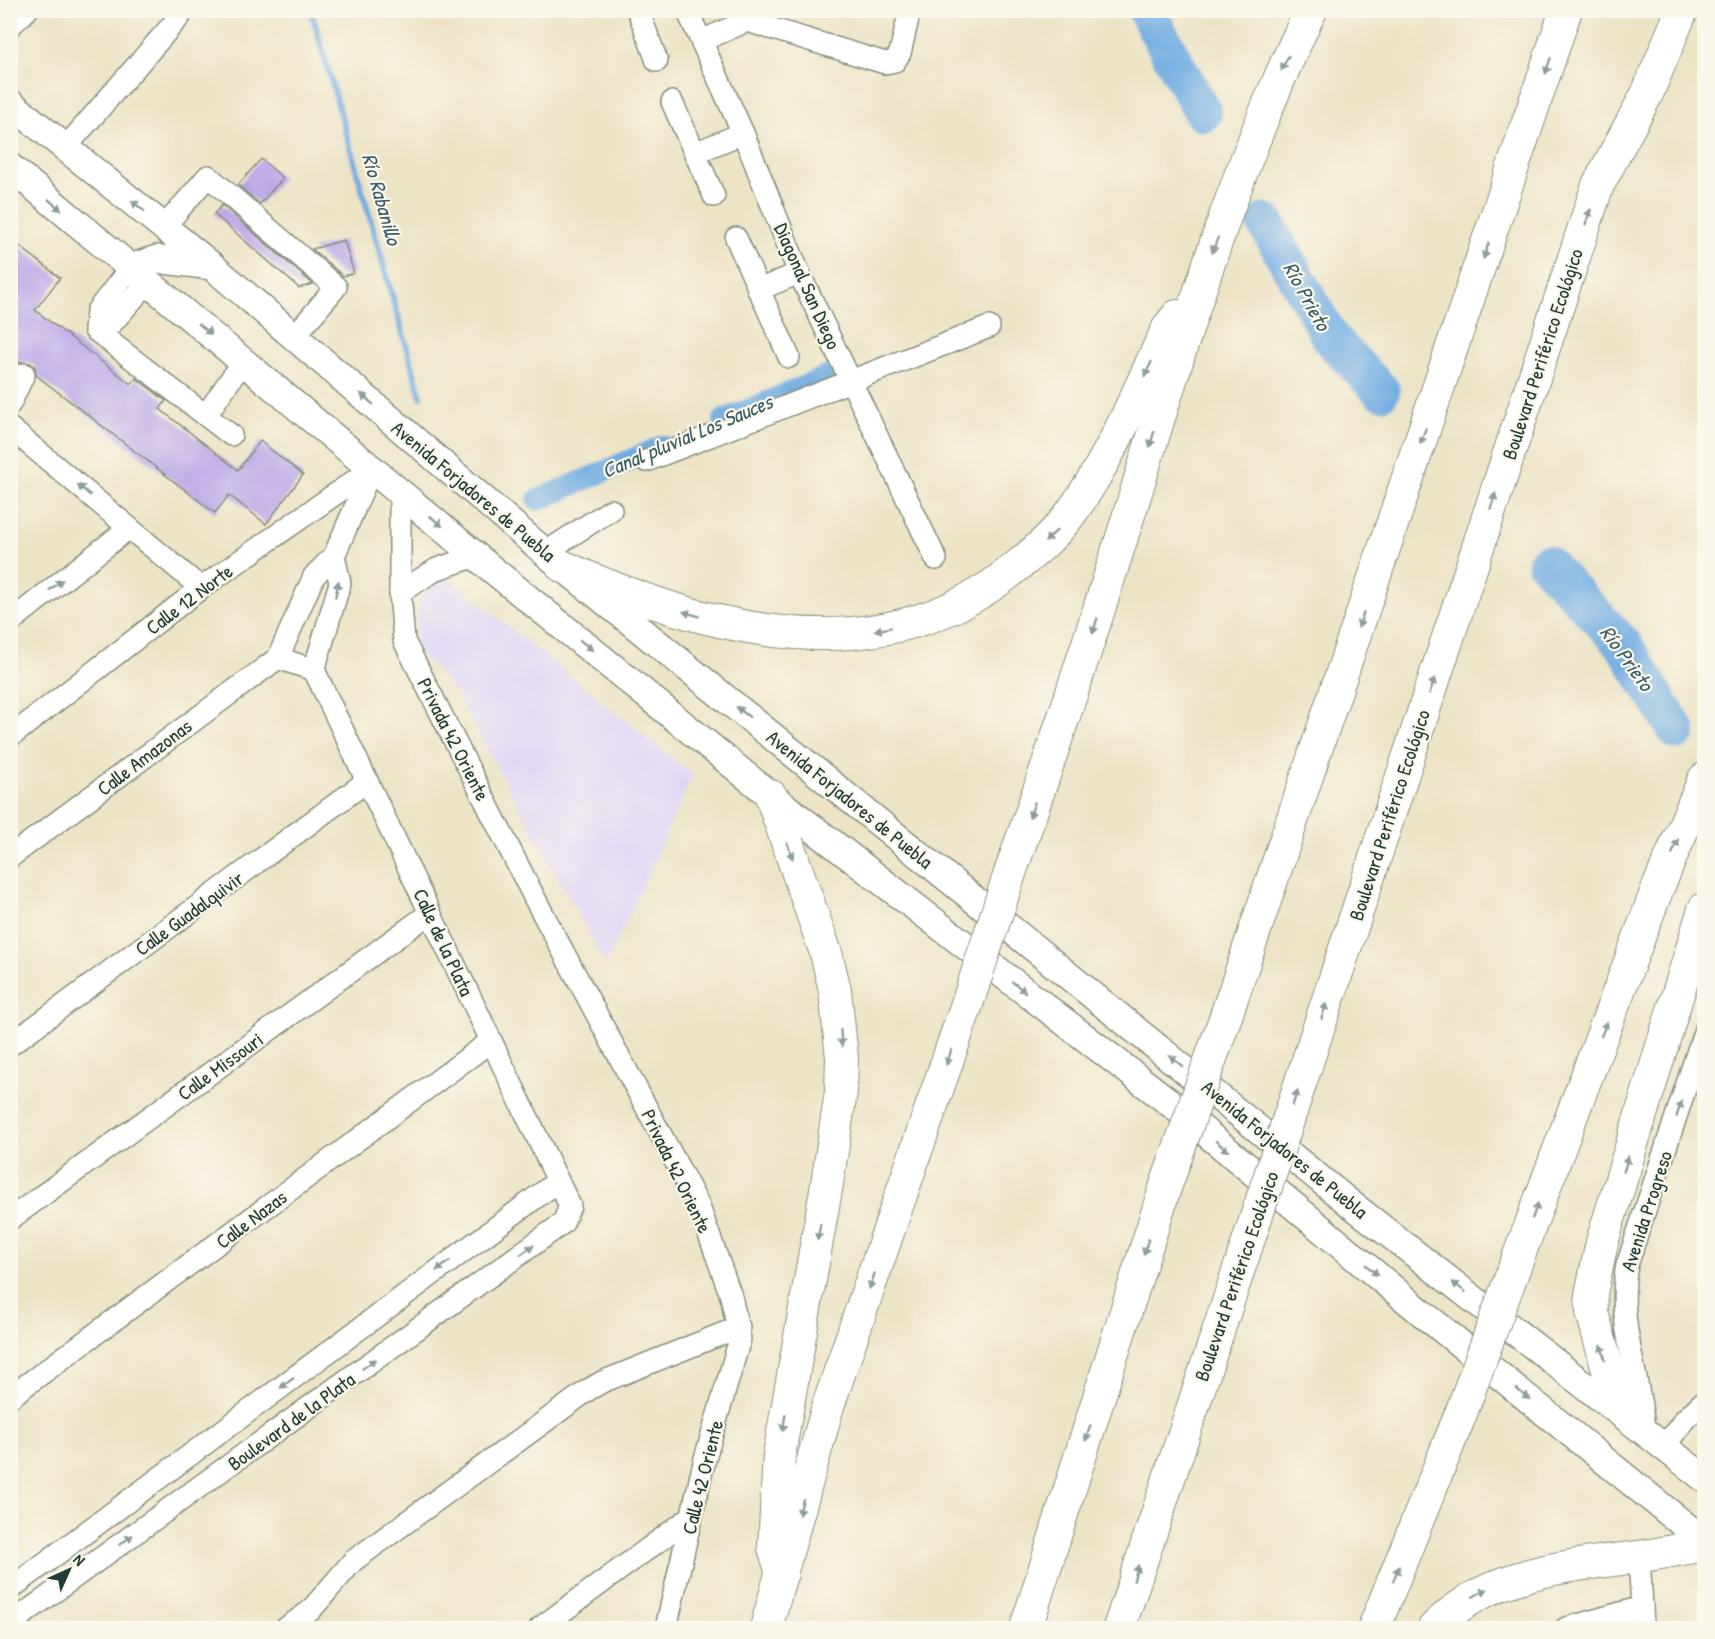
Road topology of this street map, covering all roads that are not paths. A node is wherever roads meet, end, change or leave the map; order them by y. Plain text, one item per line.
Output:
1 (27, 10) edge
2 (687, 10) edge
3 (910, 10) edge
4 (1311, 10) edge
5 (1566, 10) edge
6 (1682, 10) edge
7 (638, 11) edge
8 (180, 16) dead end
9 (748, 16) edge
10 (10, 26) edge
11 (701, 41) junction
12 (657, 62) dead end
13 (672, 102) dead end
14 (10, 103) edge
15 (743, 133) junction
16 (66, 147) junction
17 (697, 152) junction
18 (10, 167) edge
19 (714, 196) dead end
20 (164, 227) junction
21 (736, 238) dead end
22 (212, 266) junction
23 (800, 273) junction
24 (139, 275) junction
25 (1201, 283) junction
26 (758, 290) junction
27 (990, 327) dead end
28 (294, 337) junction
29 (789, 357) dead end
30 (244, 360) junction
31 (24, 374) dead end
32 (851, 382) junction
33 (10, 404) edge
34 (206, 416) junction
35 (10, 428) edge
36 (231, 435) dead end
37 (646, 461) dead end
38 (372, 468) junction
39 (400, 491) junction
40 (611, 510) dead end
41 (129, 528) junction
42 (476, 555) junction
43 (334, 556) junction
44 (936, 559) dead end
45 (555, 560) junction
46 (201, 588) junction
47 (400, 592) junction
48 (10, 622) edge
49 (278, 658) junction
50 (314, 670) junction
51 (10, 737) edge
52 (1704, 779) edge
53 (367, 781) junction
54 (771, 796) junction
55 (10, 857) edge
56 (1704, 909) edge
57 (430, 913) junction
58 (1704, 1032) edge
59 (491, 1041) junction
60 (10, 1045) edge
61 (558, 1181) junction
62 (568, 1214) joint
63 (10, 1219) edge
64 (739, 1327) junction
65 (10, 1397) edge
66 (1704, 1401) edge
67 (1619, 1409) junction
68 (1654, 1438) junction
69 (1704, 1478) edge
70 (691, 1517) junction
71 (1704, 1541) edge
72 (1704, 1545) edge
73 (1639, 1557) junction
74 (782, 1573) junction
75 (10, 1589) edge
76 (1642, 1607) junction
77 (10, 1624) edge
78 (665, 1624) edge
79 (286, 1629) edge
80 (540, 1629) edge
81 (766, 1629) edge
82 (1026, 1629) edge
83 (1119, 1629) edge
84 (1374, 1629) edge
85 (1434, 1629) edge
86 (1566, 1629) edge
87 (1643, 1629) edge

1 - 10 street
2 - 11 street, Diagonal San Diego
3 - 9 street
4 -> 25 highway
5 -> 82 highway, bridge
83 -> 6 highway, Boulevard Periférico Ecológico, bridge
7 - 12 street
8 - 16 street
9 - 11 street
11 - 15 street, Diagonal San Diego
13 - 17 street
14 - 16 main road, Avenida Forjadores de Puebla
15 - 17 street
15 - 23 street, Diagonal San Diego
20 -> 16 main road, Avenida Forjadores de Puebla
17 - 19 street
18 -> 24 main road, Avenida Forjadores de Puebla
20 - 22 main road, Avenida Forjadores de Puebla
20 - 28 street
21 - 26 street
22 - 24 main road
22 - 28 main road, Avenida Forjadores de Puebla
23 - 26 street
23 - 32 street, Diagonal San Diego
24 -> 30 main road, Avenida Forjadores de Puebla
24 - 34 street
25 -> 45 highway
25 -> 74 highway, bridge
26 - 29 street
27 - 32 street
45 -> 28 main road, Avenida Forjadores de Puebla
30 - 34 street
30 - 38 main road, Avenida Forjadores de Puebla
31 - 33 street
32 - 37 street
32 - 44 street, Diagonal San Diego
34 - 36 street
41 -> 35 street
38 - 39 main road, Avenida Forjadores de Puebla
38 - 43 street
38 - 46 street, Calle 12 Norte
39 -> 42 main road, Avenida Forjadores de Puebla
39 - 47 street, Privada 42 Oriente
40 - 45 street
41 - 46 street
48 -> 41 street
42 - 47 street
42 -> 54 main road, Avenida Forjadores de Puebla
43 - 49 street
50 -> 43 street
67 -> 45 main road, Avenida Forjadores de Puebla
46 - 51 street, Calle 12 Norte
47 - 64 street, Privada 42 Oriente
49 - 50 street
49 - 55 street, Calle Amazonas
50 - 53 street, Calle de la Plata
84 -> 52 highway, bridge
53 - 57 street, Calle de la Plata
53 - 60 street, Calle Guadalquivir
54 -> 71 main road, Avenida Forjadores de Puebla
54 -> 74 highway
67 -> 56 highway
57 - 59 street, Calle de la Plata
57 - 63 street, Calle Missouri
68 -> 58 street, Avenida Progreso
59 - 61 street, Calle de la Plata
59 - 65 street, Calle Nazas
61 - 62 street, Calle de la Plata
61 -> 75 street, Boulevard de la Plata
77 -> 62 street, Boulevard de la Plata
64 - 70 street, Calle 42 Oriente
64 - 79 street
66 - 68 street
67 - 68 main road, Avenida Forjadores de Puebla
68 - 69 main road, Avenida Forjadores de Puebla
70 - 78 street, Calle 42 Oriente
70 - 80 street
72 - 73 highway
73 - 76 street
85 -> 73 highway
74 - 81 highway
76 - 86 street
76 - 87 street

